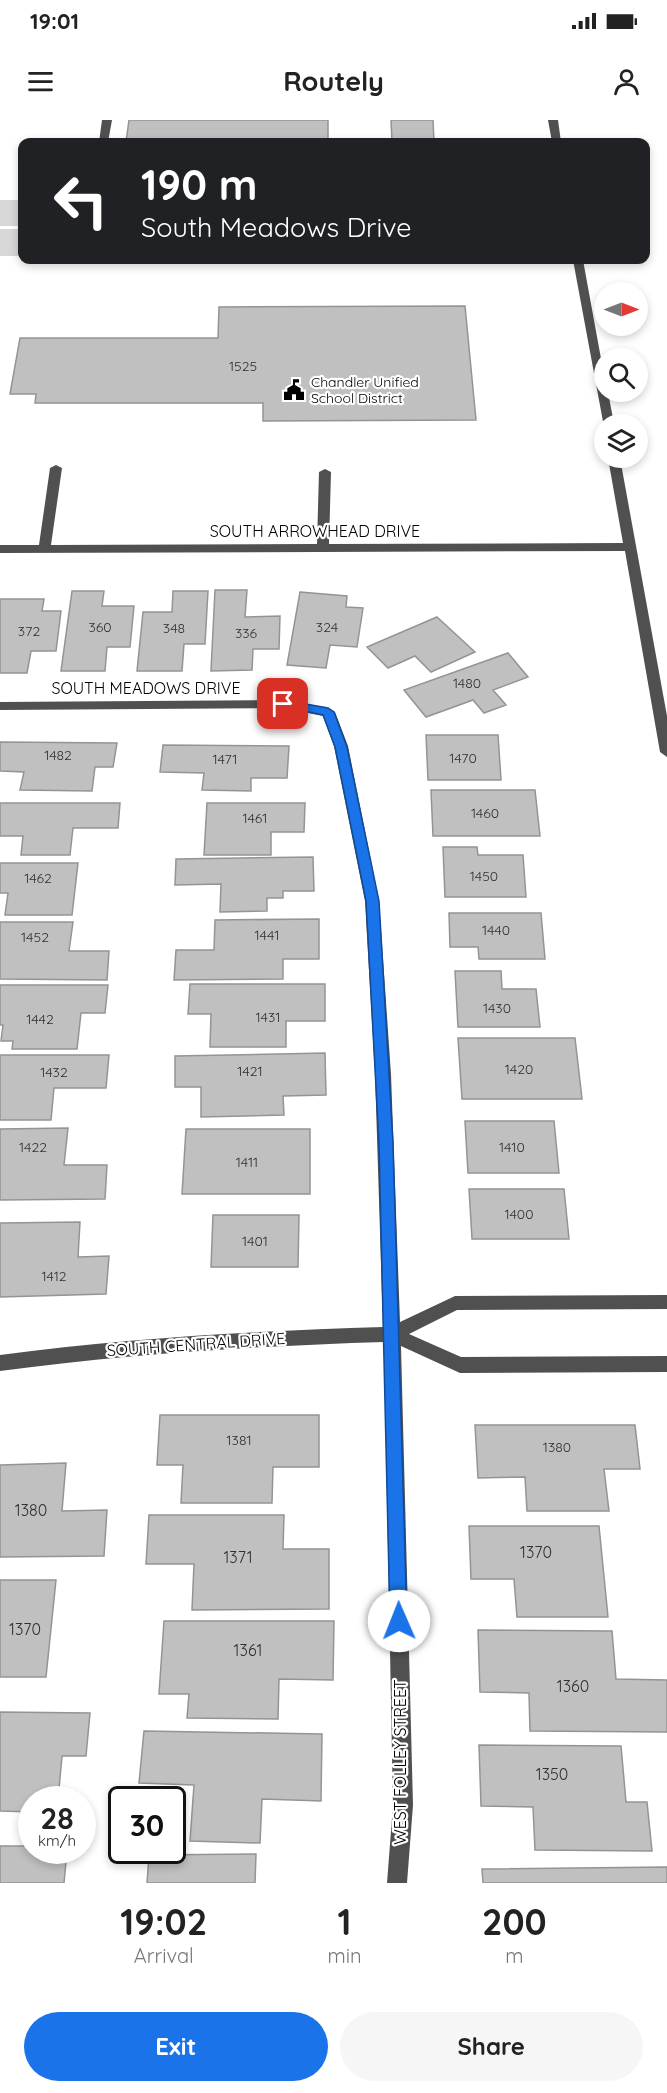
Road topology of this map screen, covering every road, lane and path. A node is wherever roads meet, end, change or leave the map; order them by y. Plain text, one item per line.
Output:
1 (108, 120) edge
2 (553, 120) edge
3 (105, 138) edge
4 (556, 138) edge
5 (579, 264) edge
6 (606, 414) edge
7 (56, 468) dead end
8 (616, 468) edge
9 (325, 472) dead end
10 (323, 547) junction
11 (631, 547) junction
12 (0, 549) edge
13 (44, 549) junction
14 (0, 706) edge
15 (328, 712) joint
16 (667, 752) edge
17 (667, 1302) edge
18 (392, 1334) junction
19 (0, 1363) edge
20 (667, 1364) edge
21 (397, 1883) edge

1 - 3 street
2 - 4 street
5 - 6 street
7 - 13 street
8 - 11 street
9 - 10 street
10 - 11 street, SOUTH ARROWHEAD DRIVE
10 - 13 street, SOUTH ARROWHEAD DRIVE
11 - 16 street
12 - 13 street, SOUTH ARROWHEAD DRIVE
14 - 15 street, SOUTH MEADOWS DRIVE
15 - 18 street, WEST FOLLEY STREET
17 - 18 street, SOUTH CENTRAL DRIVE
18 - 19 street, SOUTH CENTRAL DRIVE
18 - 20 street, SOUTH CENTRAL DRIVE
18 - 21 street, WEST FOLLEY STREET

